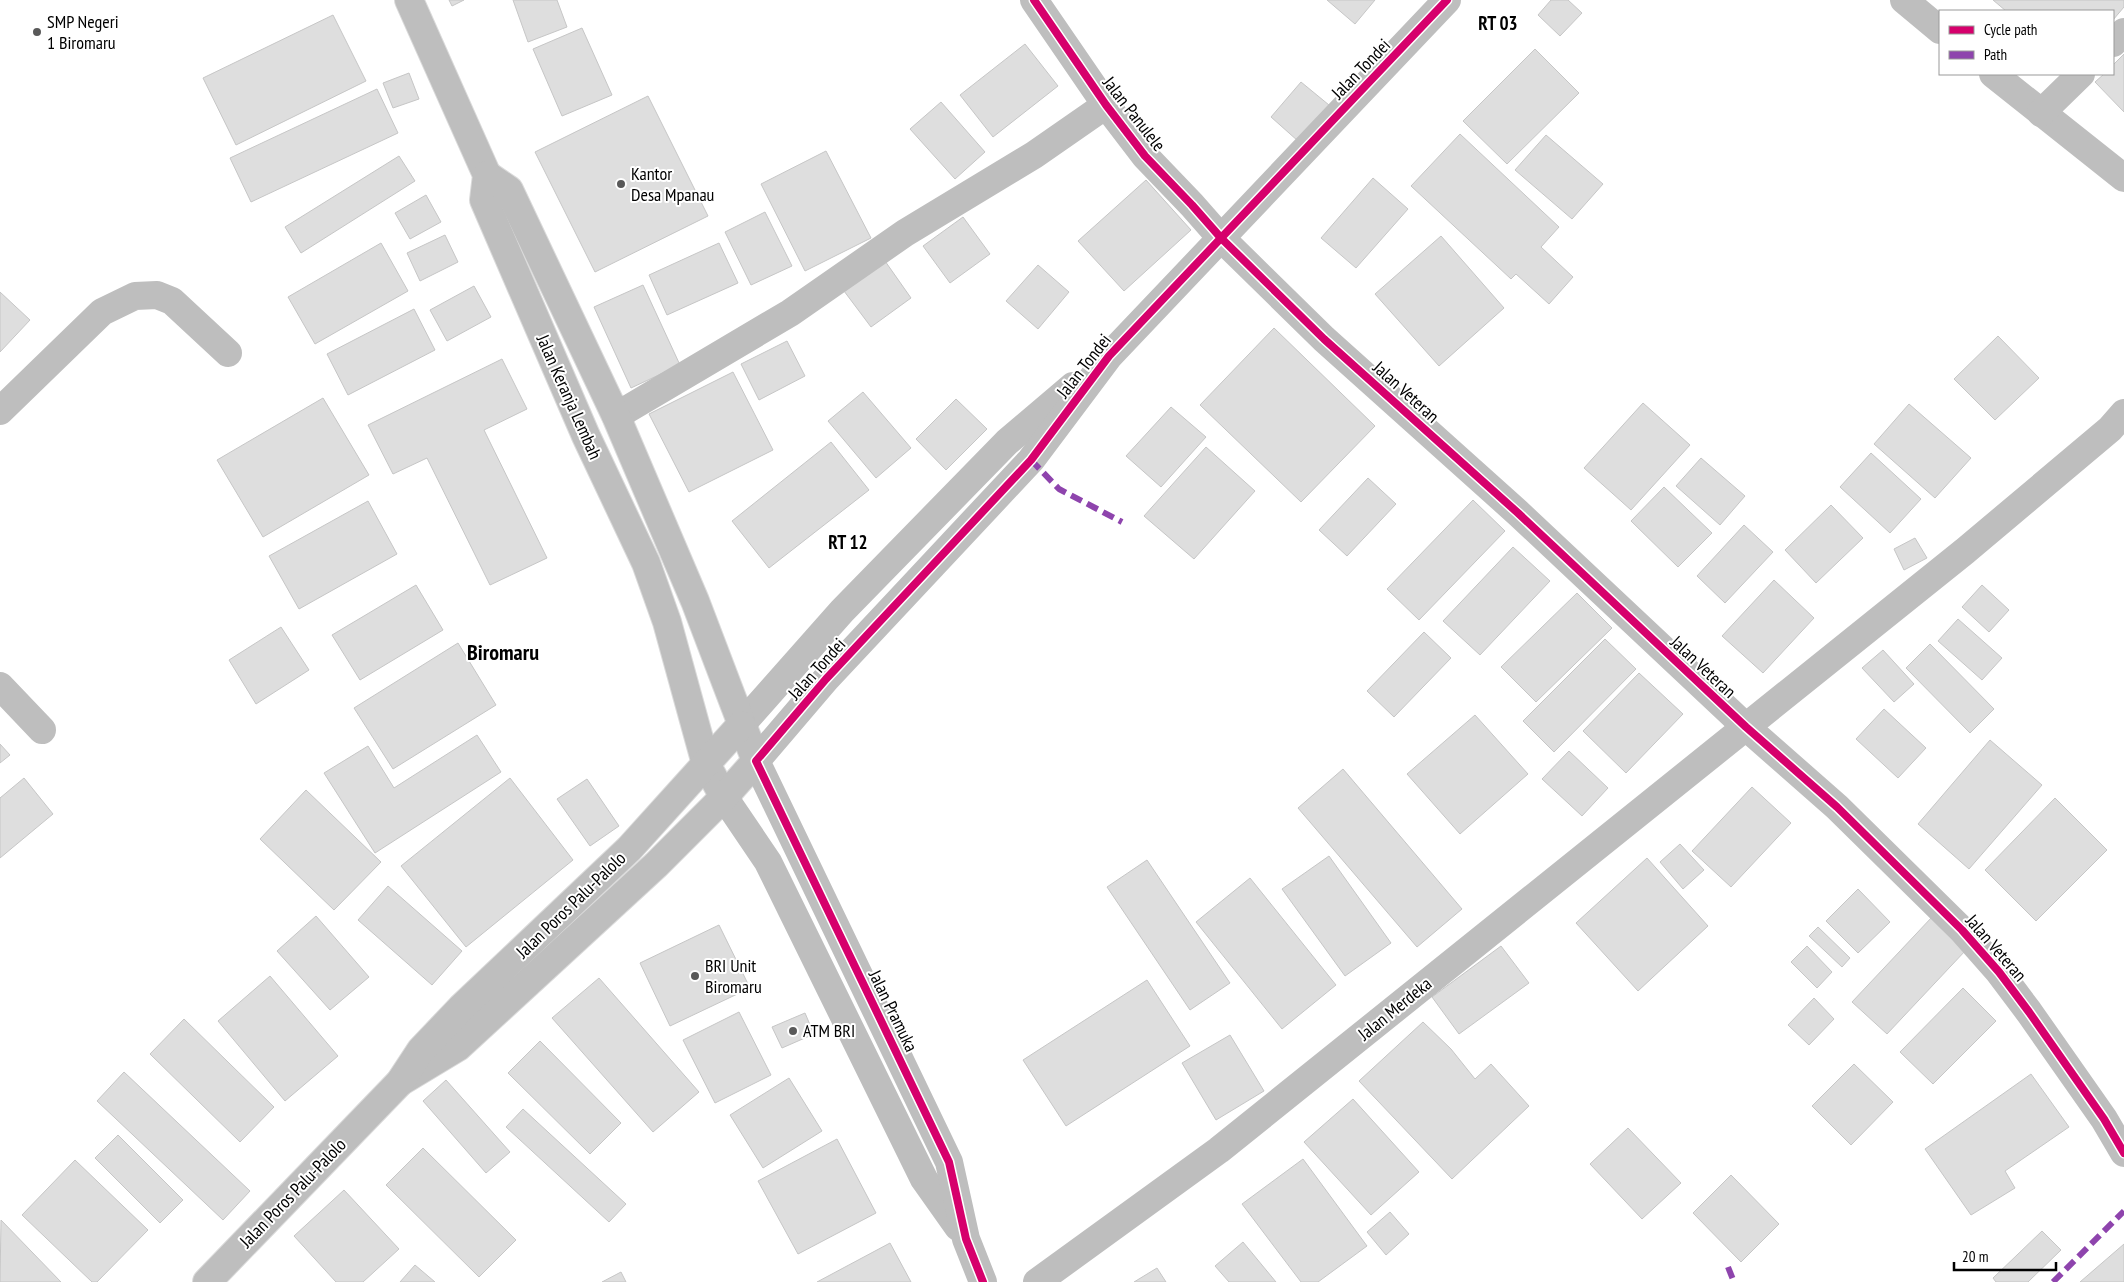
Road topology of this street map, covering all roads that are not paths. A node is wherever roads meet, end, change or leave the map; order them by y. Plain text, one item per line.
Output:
1 (408, 0) edge
2 (1034, 0) edge
3 (1447, 0) edge
4 (1904, 0) edge
5 (1939, 29) edge
6 (2124, 32) edge
7 (2114, 42) edge
8 (1994, 75) edge
9 (2080, 75) edge
10 (1106, 105) junction
11 (2041, 113) junction
12 (487, 175) junction
13 (2124, 178) edge
14 (1221, 238) junction
15 (228, 353) dead end
16 (1109, 356) junction
17 (0, 411) edge
18 (2124, 413) edge
19 (616, 416) junction
20 (0, 686) edge
21 (741, 725) junction
22 (1746, 727) junction
23 (42, 730) dead end
24 (756, 761) junction
25 (706, 764) junction
26 (724, 798) junction
27 (400, 1082) junction
28 (2124, 1153) edge
29 (966, 1239) junction
30 (207, 1282) edge
31 (983, 1282) edge
32 (1037, 1282) edge

1 - 12 street
2 - 10 street, Jalan Panulele
3 - 14 street, Jalan Tondei
4 - 5 street
6 - 7 street
8 - 11 street
9 - 11 street
10 - 14 street, Jalan Panulele
10 - 19 street
11 - 13 street
12 - 19 street, Jalan Pramuka
12 - 25 street, Jalan Keranja Lembah
14 - 16 street, Jalan Tondei
14 - 22 street, Jalan Veteran
15 - 17 street
16 - 21 street, Jalan Poros Palu-Palolo
16 - 24 street, Jalan Tondei
18 - 22 street, Jalan Merdeka
19 - 21 street, Jalan Pramuka
20 - 23 street
21 - 24 street, Jalan Pramuka
21 - 25 street, Jalan Poros Palu-Palolo
22 - 28 street, Jalan Veteran
22 - 32 street, Jalan Merdeka
24 - 26 street, Jalan Poros Palu-Palolo
24 - 29 street, Jalan Pramuka
25 - 26 street, Jalan Keranja Lembah
25 - 27 street, Jalan Poros Palu-Palolo
26 - 27 street, Jalan Poros Palu-Palolo
26 - 29 street, Jalan Keranja Lembah
27 - 30 street, Jalan Poros Palu-Palolo
29 - 31 street, Jalan Pramuka

